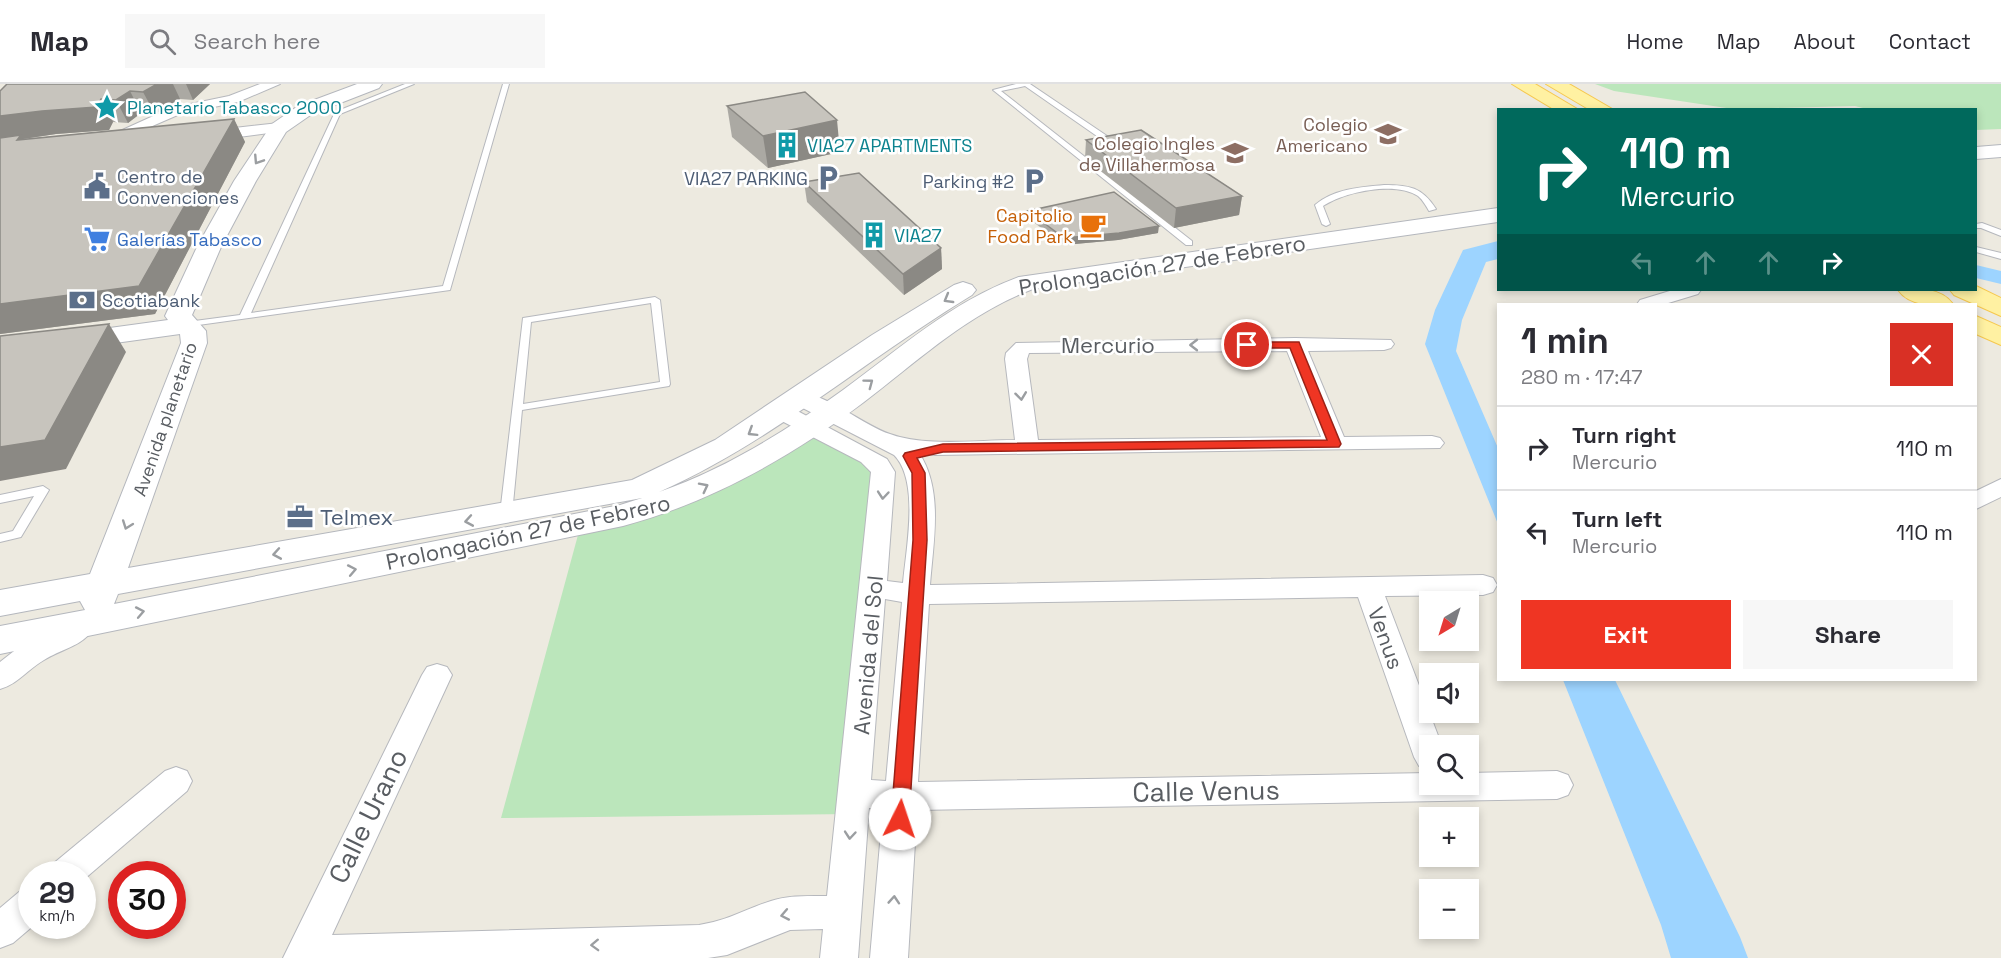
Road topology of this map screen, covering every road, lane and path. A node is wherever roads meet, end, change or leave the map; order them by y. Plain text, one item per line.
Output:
1 (273, 84) edge
2 (373, 84) edge
3 (411, 84) edge
4 (506, 84) edge
5 (1026, 84) edge
6 (1521, 84) edge
7 (1555, 84) edge
8 (1566, 108) edge
9 (1601, 108) edge
10 (279, 128) junction
11 (197, 137) edge
12 (1977, 141) edge
13 (2001, 141) edge
14 (138, 144) edge
15 (1092, 147) edge
16 (1083, 149) dead end
17 (1074, 151) junction
18 (2001, 151) edge
19 (1977, 153) edge
20 (1497, 199) edge
21 (1497, 215) edge
22 (1977, 226) edge
23 (2001, 233) edge
24 (1189, 243) junction
25 (1977, 250) edge
26 (2001, 256) edge
27 (1688, 291) edge
28 (1913, 291) edge
29 (1965, 291) edge
30 (1650, 303) edge
31 (1938, 303) edge
32 (2001, 308) edge
33 (245, 315) junction
34 (182, 322) junction
35 (1977, 325) edge
36 (2001, 337) edge
37 (0, 342) edge
38 (1295, 344) junction
39 (1383, 344) dead end
40 (0, 351) edge
41 (517, 408) junction
42 (805, 412) junction
43 (1432, 443) dead end
44 (1335, 444) junction
45 (1027, 446) junction
46 (901, 451) junction
47 (2001, 487) edge
48 (0, 499) edge
49 (1977, 500) edge
50 (506, 514) junction
51 (0, 538) edge
52 (106, 584) junction
53 (1483, 585) dead end
54 (1368, 587) junction
55 (874, 588) junction
56 (916, 595) junction
57 (0, 603) edge
58 (89, 622) junction
59 (0, 640) edge
60 (437, 675) dead end
61 (0, 678) edge
62 (1422, 735) edge
63 (176, 781) dead end
64 (1557, 785) dead end
65 (1419, 786) edge
66 (1479, 786) edge
67 (855, 793) junction
68 (902, 795) junction
69 (81, 861) edge
70 (843, 912) junction
71 (18, 916) edge
72 (0, 931) edge
73 (303, 956) edge
74 (838, 958) edge
75 (889, 958) edge

1 - 14 street
2 - 10 main road, Avenida planetario
3 - 33 lane
4 - 33 lane
5 - 15 lane
5 - 17 lane
6 - 8 main road
7 - 9 main road
10 - 11 street
10 -> 34 main road, Avenida planetario
12 - 13 main road
16 - 17 lane
17 - 24 lane
18 - 19 main road
20 - 24 main road, Prolongación 27 de Febrero
42 -> 21 main road, Prolongación 27 de Febrero
22 - 23 lane
24 -> 42 main road, Prolongación 27 de Febrero
25 - 26 lane
27 - 30 street
28 - 31 main road
29 - 32 main road
33 - 34 lane
34 - 37 main road
34 - 40 main road
34 -> 52 main road, Avenida planetario
35 - 36 main road
38 - 39 street, Mercurio
38 - 44 street
38 -> 45 street, Mercurio
41 - 41 lane
41 - 50 lane
42 - 46 street
42 -> 50 main road, Prolongación 27 de Febrero
58 -> 42 main road, Prolongación 27 de Febrero
43 - 44 street
44 - 45 street
45 - 46 street
46 -> 55 street, Avenida del Sol
46 - 56 street, Avenida del Sol
47 - 49 street
48 - 51 lane
50 -> 52 main road, Prolongación 27 de Febrero
52 - 57 main road, Prolongación 27 de Febrero
52 - 58 main road, Avenida planetario
53 - 54 street
54 - 56 street
54 - 62 street, Venus
55 - 56 street
55 - 67 street, Avenida del Sol
56 - 68 street, Avenida del Sol
58 - 59 main road, Prolongación 27 de Febrero
58 - 61 street
60 - 73 street, Calle Urano
63 - 69 street
64 - 66 street, Calle Venus
65 - 68 street, Calle Venus
67 - 68 street, Calle Venus
67 -> 70 street, Avenida del Sol
75 -> 68 street, Avenida del Sol
70 -> 73 street
70 - 74 street, Avenida del Sol
71 - 72 street

